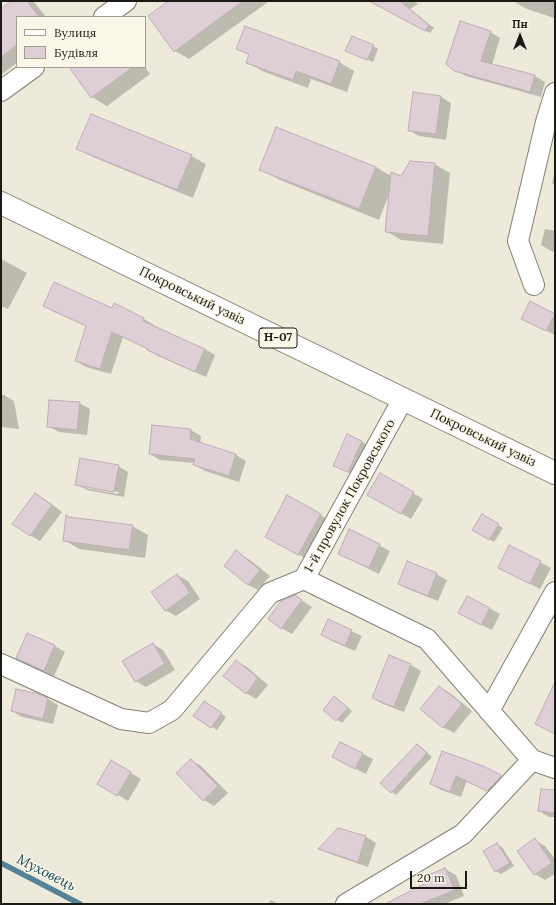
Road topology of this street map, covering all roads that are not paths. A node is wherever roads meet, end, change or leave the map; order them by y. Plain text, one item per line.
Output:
1 (126, 1) edge
2 (105, 16) edge
3 (33, 68) edge
4 (1, 91) edge
5 (555, 93) edge
6 (1, 203) edge
7 (534, 286) dead end
8 (403, 399) junction
9 (555, 473) edge
10 (304, 579) junction
11 (555, 592) edge
12 (1, 664) edge
13 (489, 711) junction
14 (532, 760) junction
15 (555, 768) edge
16 (346, 904) edge

1 - 2 street
3 - 4 street
5 - 7 street
6 - 8 main road, Покровський узвіз / Н-07
8 - 9 main road, Покровський узвіз / Н-07
8 - 10 street, 1-й провулок Покровського
10 - 12 street, 1-й провулок Покровського
10 - 13 street
11 - 13 street
13 - 14 street
14 - 15 street
14 - 16 street

